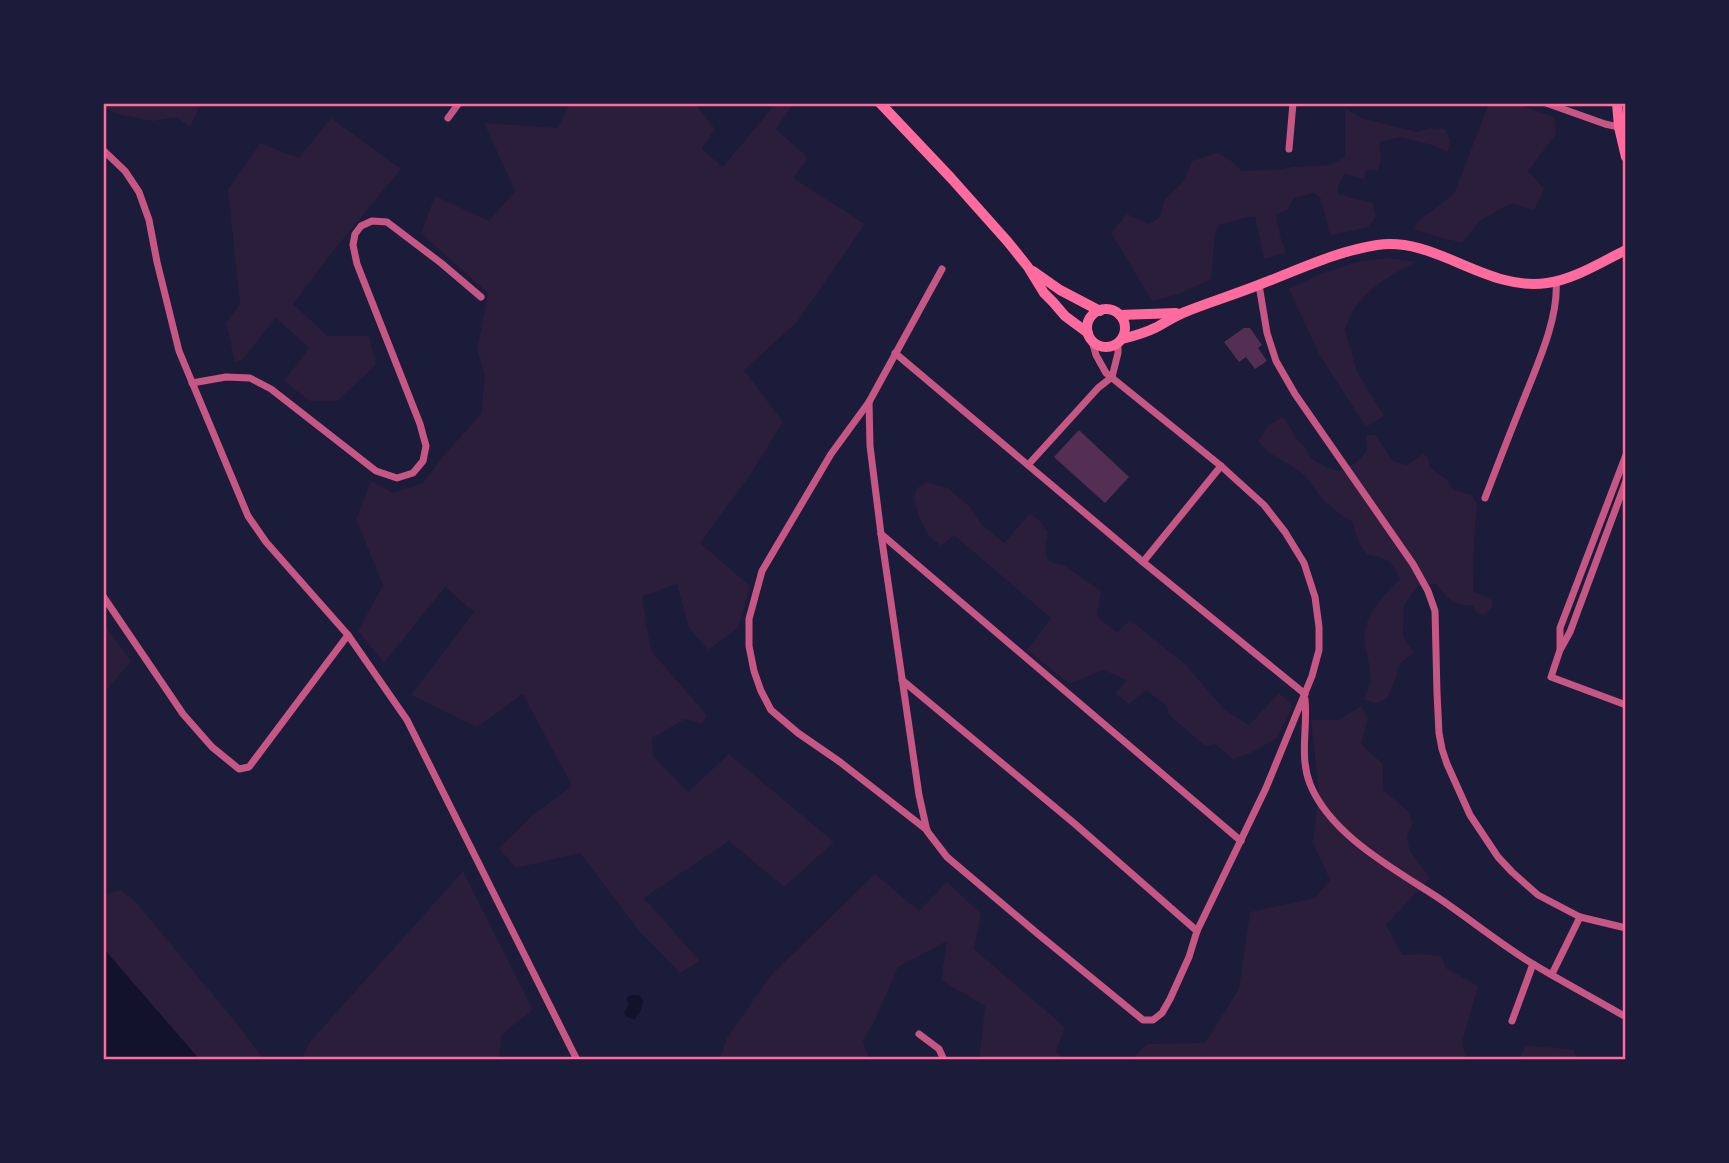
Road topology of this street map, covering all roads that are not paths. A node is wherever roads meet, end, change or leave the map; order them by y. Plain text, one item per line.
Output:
1 (459, 103) edge
2 (880, 103) edge
3 (1293, 103) edge
4 (1546, 103) edge
5 (1617, 103) edge
6 (448, 118) dead end
7 (1619, 127) junction
8 (1626, 139) edge
9 (1289, 149) dead end
10 (103, 150) edge
11 (1626, 157) edge
12 (1626, 243) edge
13 (1626, 250) edge
14 (1606, 259) junction
15 (1028, 267) junction
16 (942, 269) dead end
17 (1556, 281) junction
18 (1259, 285) junction
19 (481, 297) dead end
20 (1100, 311) junction
21 (1182, 313) junction
22 (1120, 315) junction
23 (1090, 337) junction
24 (1120, 341) junction
25 (895, 353) junction
26 (1112, 377) junction
27 (192, 383) junction
28 (869, 402) junction
29 (1626, 454) edge
30 (1028, 465) junction
31 (1222, 466) junction
32 (1626, 481) edge
33 (1485, 498) dead end
34 (881, 534) junction
35 (1143, 562) junction
36 (103, 596) edge
37 (348, 635) junction
38 (1560, 650) junction
39 (901, 679) junction
40 (1305, 694) junction
41 (1626, 705) edge
42 (927, 831) junction
43 (1241, 841) junction
44 (1580, 917) junction
45 (1626, 928) edge
46 (1197, 931) junction
47 (1533, 964) junction
48 (1552, 974) junction
49 (1626, 1017) edge
50 (1512, 1021) dead end
51 (919, 1034) dead end
52 (577, 1060) edge
53 (944, 1060) edge

1 - 6 street
2 - 15 main road
3 - 9 street
4 - 7 street
5 - 7 main road
7 - 8 main road
7 - 11 main road
10 - 27 street
12 - 14 main road
13 - 14 main road
14 - 17 main road
15 - 20 main road
15 - 23 main road
16 - 25 street
17 - 18 main road
17 - 33 street
18 - 21 main road
18 - 44 street
19 - 27 street
20 - 22 main road
20 - 23 main road
21 - 22 main road
21 - 24 main road
22 - 24 main road
23 - 24 main road
23 - 26 street
24 - 26 street
25 - 28 street
25 - 30 street
26 - 30 street
26 - 31 street
27 - 37 street
28 - 34 street
28 - 42 street
29 - 38 street
30 - 35 street
31 - 35 street
31 - 40 street
32 - 38 street
34 - 39 street
34 - 43 street
35 - 40 street
36 - 37 street
37 - 52 street
38 - 41 street
39 - 42 street
39 - 46 street
40 - 43 street
40 - 47 street
42 - 46 street
43 - 46 street
44 - 45 street
44 - 48 street
47 - 48 street
47 - 50 street
48 - 49 street
51 - 53 street

